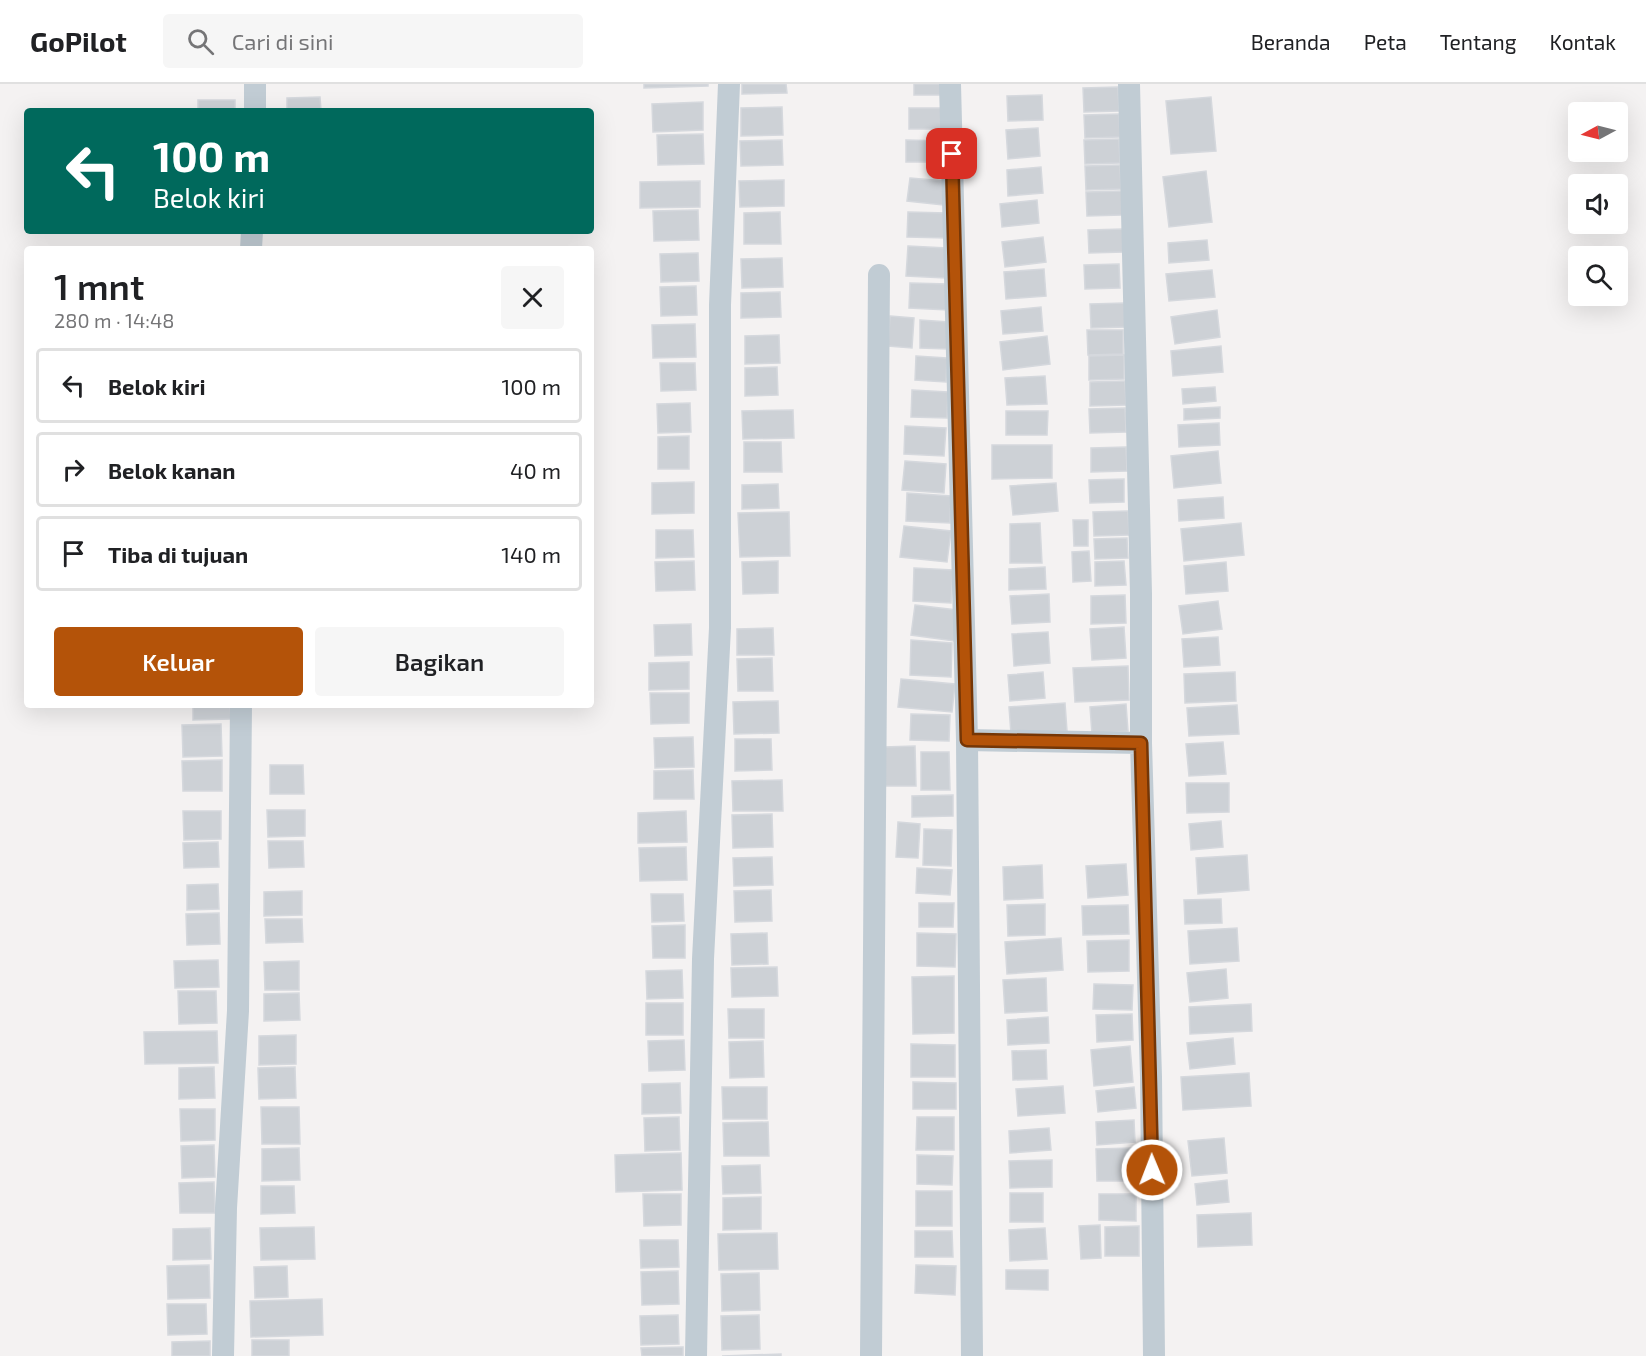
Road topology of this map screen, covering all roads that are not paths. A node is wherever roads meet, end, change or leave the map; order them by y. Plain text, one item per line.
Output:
1 (255, 84) edge
2 (729, 84) edge
3 (950, 84) edge
4 (1129, 84) edge
5 (255, 108) edge
6 (879, 275) dead end
7 (241, 708) edge
8 (967, 740) junction
9 (1141, 743) junction
10 (223, 1356) edge
11 (696, 1356) edge
12 (871, 1356) edge
13 (972, 1356) edge
14 (1154, 1356) edge

1 - 5 street
2 - 11 street
3 - 8 street
4 - 9 street
6 - 12 street
7 - 10 street
8 - 9 street
8 - 13 street
9 - 14 street

